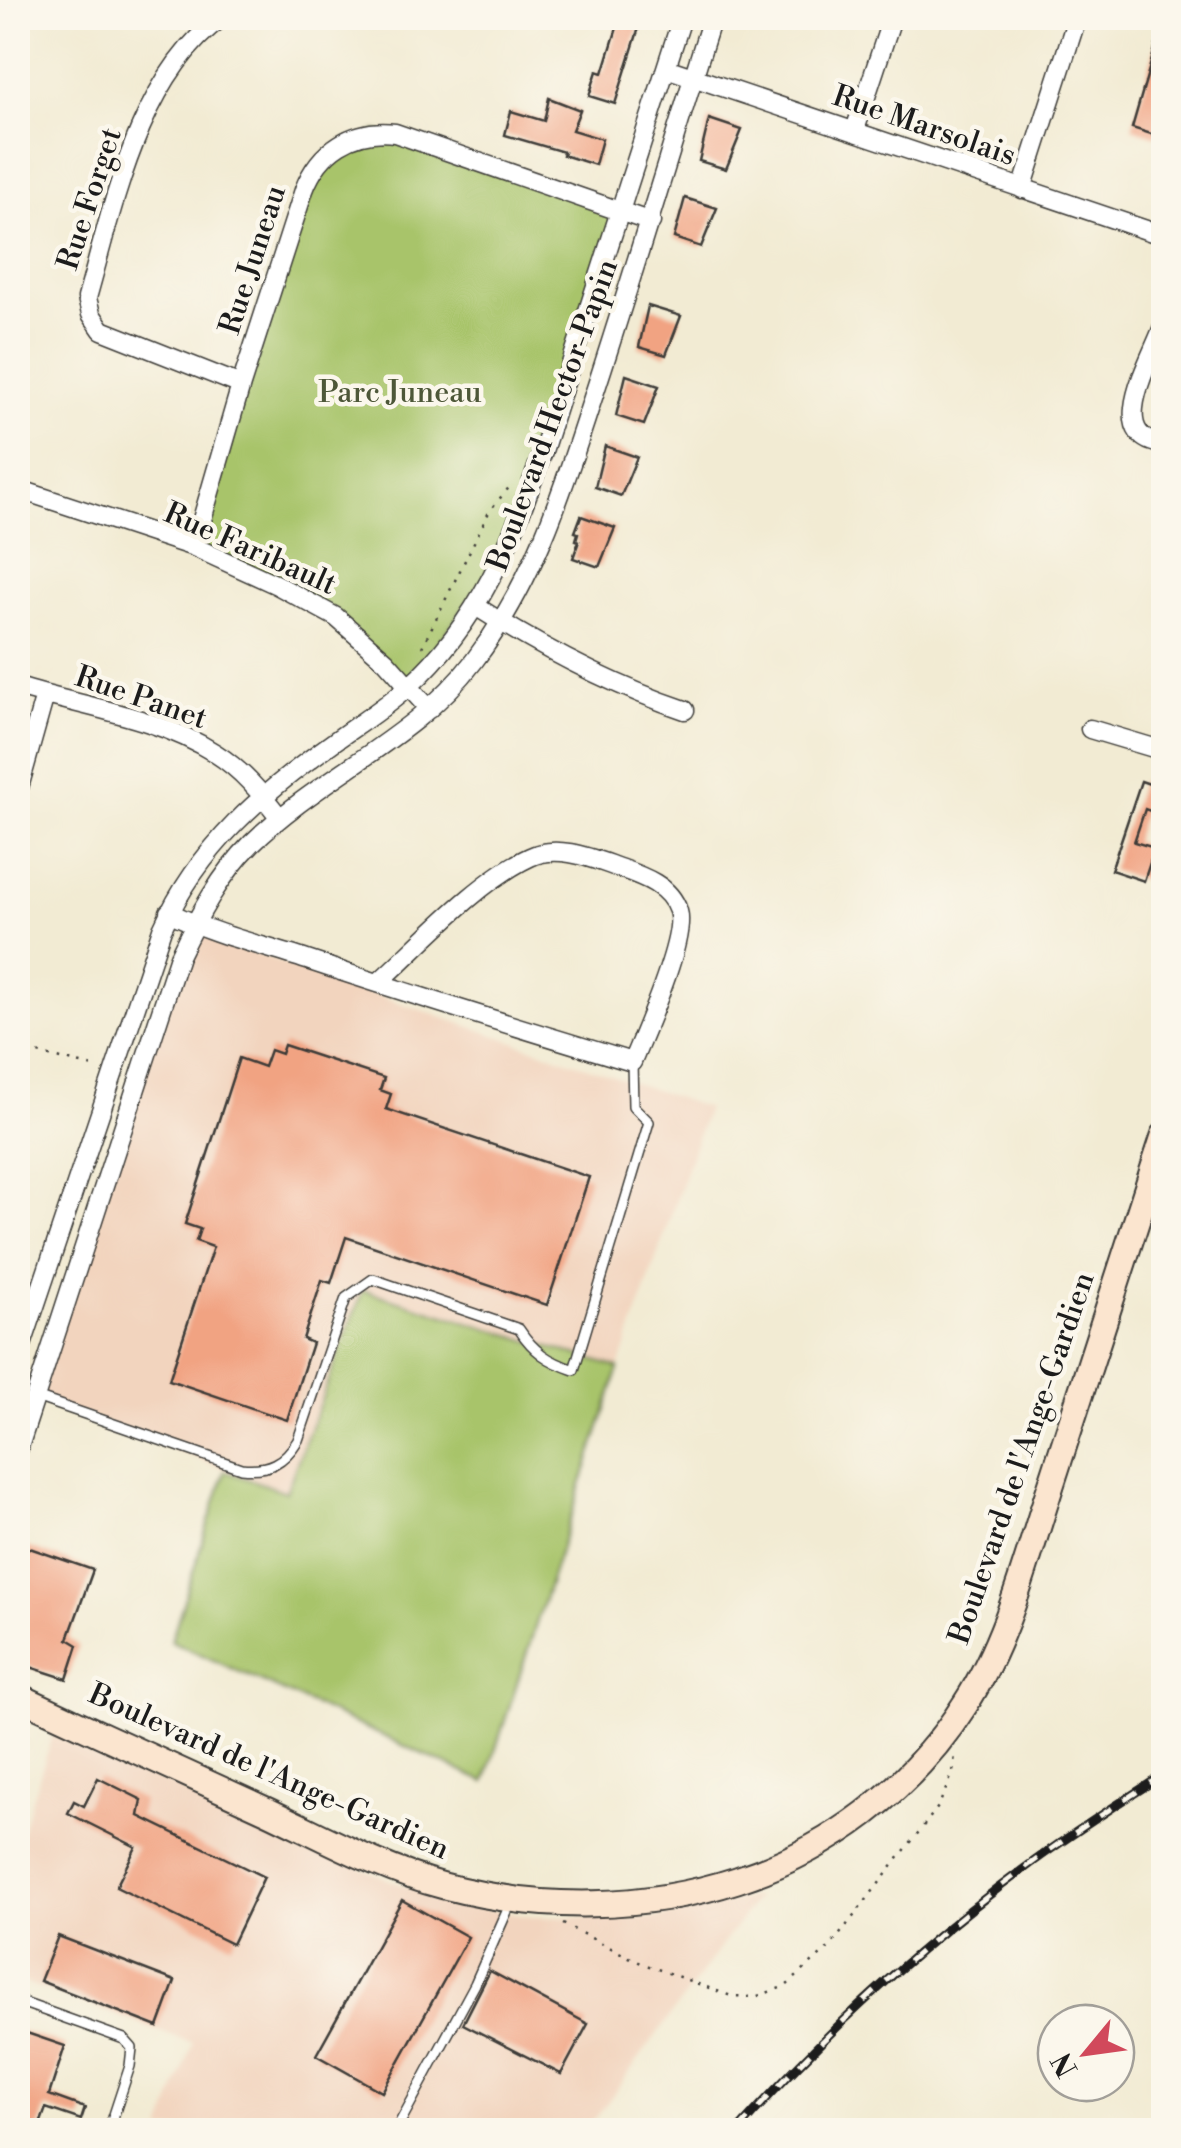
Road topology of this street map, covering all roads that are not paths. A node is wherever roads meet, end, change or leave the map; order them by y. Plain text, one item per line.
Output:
1 (221, 18) edge
2 (682, 18) edge
3 (712, 18) edge
4 (892, 18) edge
5 (1077, 18) edge
6 (666, 68) junction
7 (694, 77) junction
8 (854, 130) junction
9 (1022, 189) junction
10 (618, 209) junction
11 (650, 222) junction
12 (1164, 236) edge
13 (1163, 332) edge
14 (242, 385) junction
15 (1164, 444) edge
16 (18, 490) edge
17 (194, 547) junction
18 (477, 607) junction
19 (502, 623) junction
20 (409, 686) junction
21 (18, 687) edge
22 (45, 696) junction
23 (429, 709) junction
24 (685, 710) dead end
25 (1090, 729) dead end
26 (1164, 751) edge
27 (18, 792) edge
28 (262, 794) junction
29 (280, 818) junction
30 (169, 912) junction
31 (194, 924) junction
32 (378, 984) junction
33 (632, 1062) junction
34 (1164, 1136) edge
35 (18, 1356) edge
36 (18, 1391) edge
37 (36, 1397) junction
38 (18, 1450) edge
39 (18, 1696) edge
40 (513, 1898) junction
41 (18, 2001) edge
42 (109, 2130) edge
43 (396, 2130) edge

1 - 14 street, Rue Forget
2 - 6 street, Boulevard Hector-Papin
3 - 7 street, Boulevard Hector-Papin
4 - 8 street
5 - 9 street
6 - 7 street, Rue Marsolais
6 - 10 street, Boulevard Hector-Papin
7 - 8 street, Rue Marsolais
7 - 11 street, Boulevard Hector-Papin
8 - 9 street, Rue Marsolais
9 - 12 street, Rue Marsolais
10 - 11 street, Rue Juneau
10 - 14 street, Rue Juneau
10 - 18 street, Boulevard Hector-Papin
11 - 19 street, Boulevard Hector-Papin
13 - 15 street
14 - 17 street, Rue Juneau
16 - 17 street, Rue Faribault
17 - 20 street, Rue Faribault
18 - 19 street
18 - 20 street, Boulevard Hector-Papin
19 - 23 street, Boulevard Hector-Papin
19 - 24 street
20 - 23 street, Rue Faribault
20 - 28 street, Boulevard Hector-Papin
21 - 22 street, Rue Panet
22 - 27 street
22 - 28 street, Rue Panet
23 - 29 street, Boulevard Hector-Papin
25 - 26 street
28 - 29 street, Rue Panet
28 - 30 street, Boulevard Hector-Papin
29 - 31 street, Boulevard Hector-Papin
30 - 31 street
30 - 35 street, Boulevard Hector-Papin
31 - 32 street
31 - 37 street, Boulevard Hector-Papin
32 - 33 street
32 - 33 street
33 - 37 lane
34 - 40 main road, Boulevard de l'Ange-Gardien
36 - 37 street
37 - 38 street, Boulevard Hector-Papin
39 - 40 main road, Boulevard de l'Ange-Gardien
40 - 43 lane
41 - 42 lane

